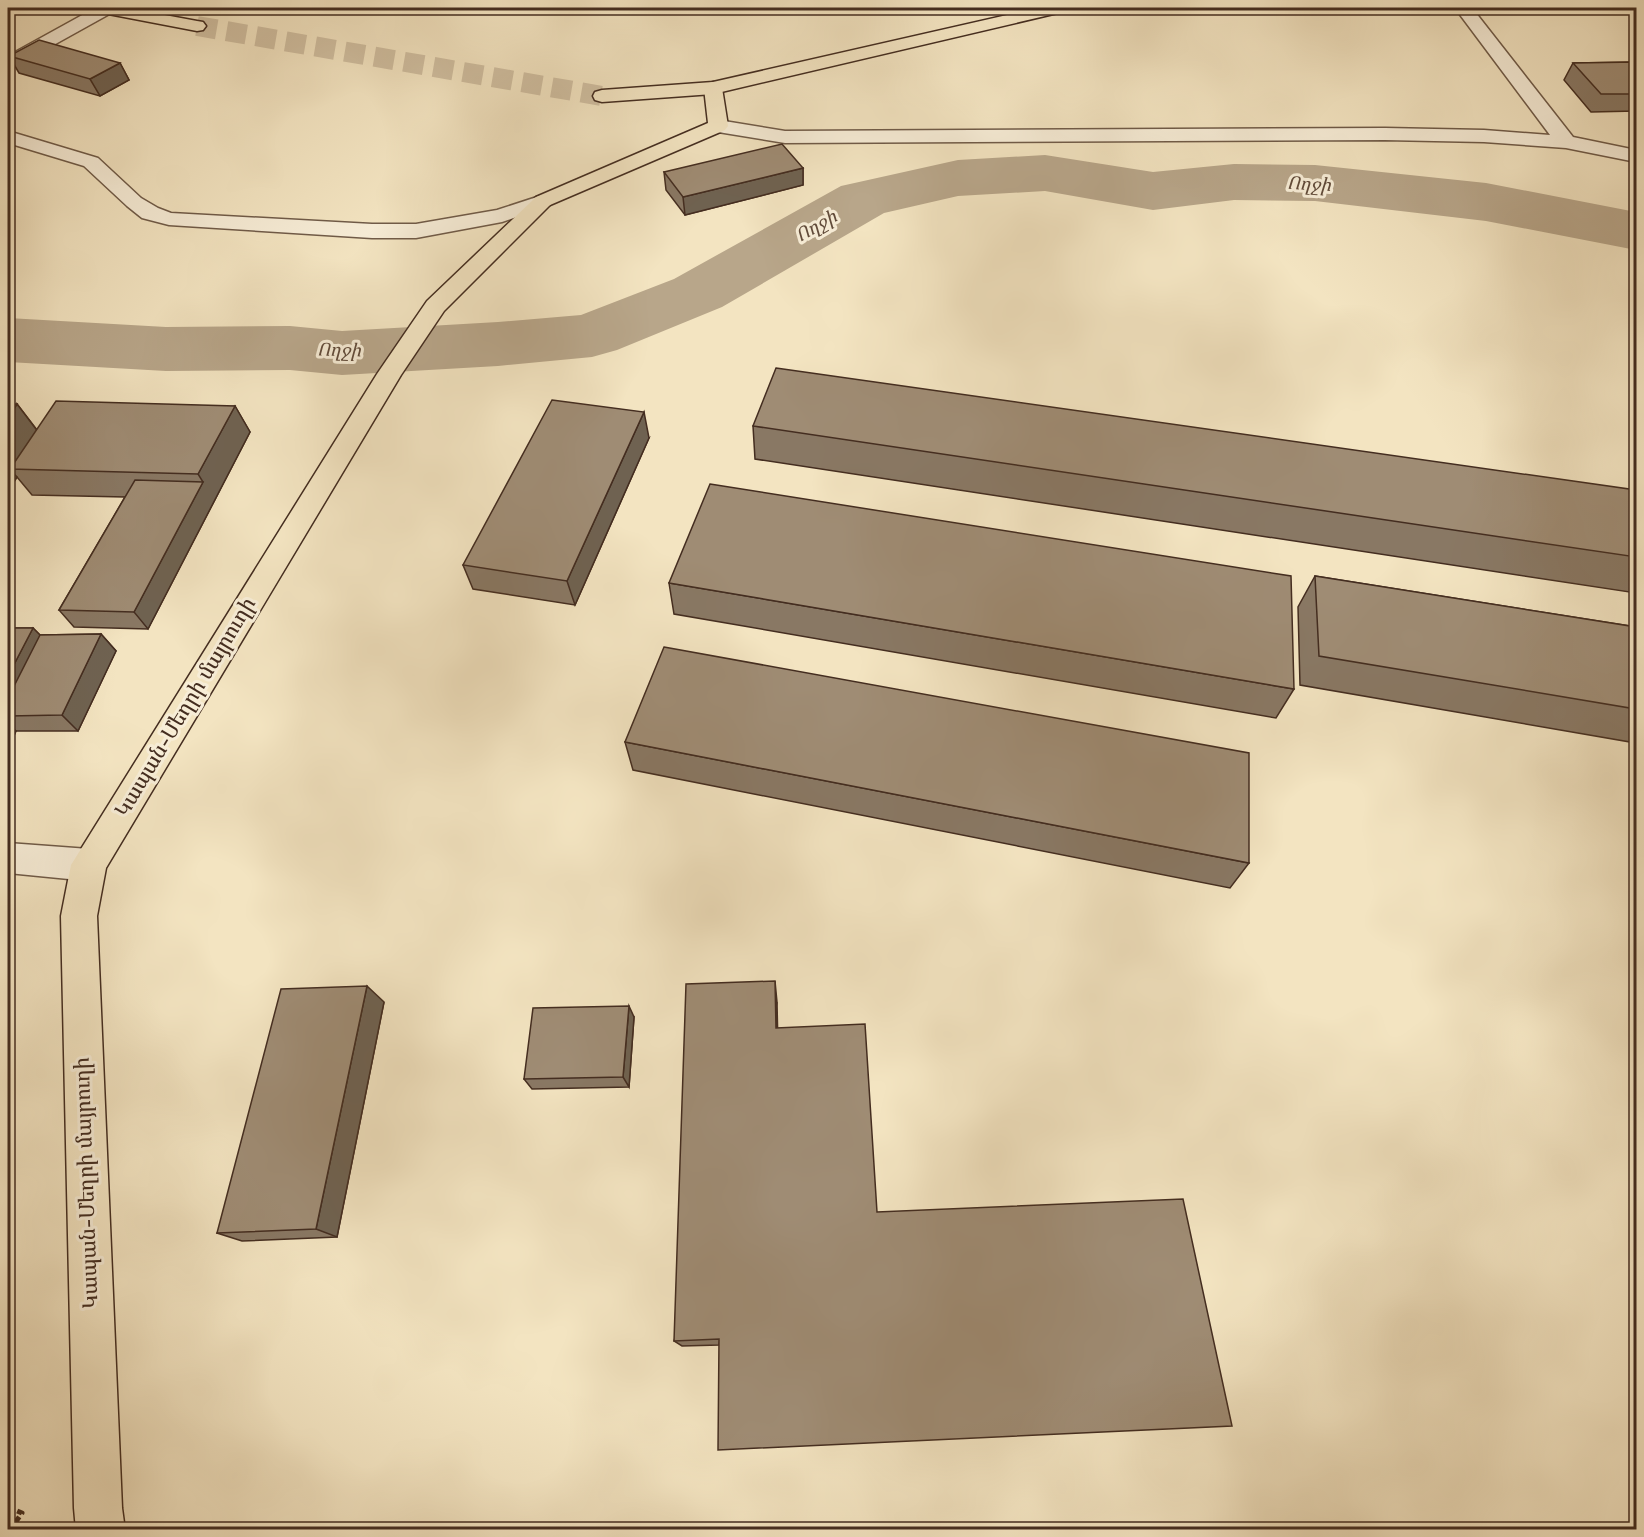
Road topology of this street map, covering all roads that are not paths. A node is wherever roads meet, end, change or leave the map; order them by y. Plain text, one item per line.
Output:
1 (105, 8) edge
2 (1058, 8) edge
3 (1463, 8) edge
4 (196, 26) tunnel mouth
5 (8, 63) edge
6 (714, 88) junction
7 (602, 96) tunnel mouth
8 (1554, 125) junction
9 (718, 126) junction
10 (1601, 129) dead end
11 (8, 137) edge
12 (1566, 142) junction
13 (1636, 156) edge
14 (543, 201) junction
15 (8, 858) edge
16 (89, 865) junction
17 (101, 1530) edge

1 - 4 main road
1 - 5 street
2 - 6 main road
3 - 8 street
6 - 7 main road
6 - 9 main road
8 - 10 street
8 - 12 street
9 - 12 street
9 - 14 main road, Կապան-Մեղրի մայրուղի
11 - 14 street
12 - 13 street
14 - 16 main road, Կապան-Մեղրի մայրուղի
15 - 16 street
16 - 17 main road, Կապան-Մեղրի մայրուղի

